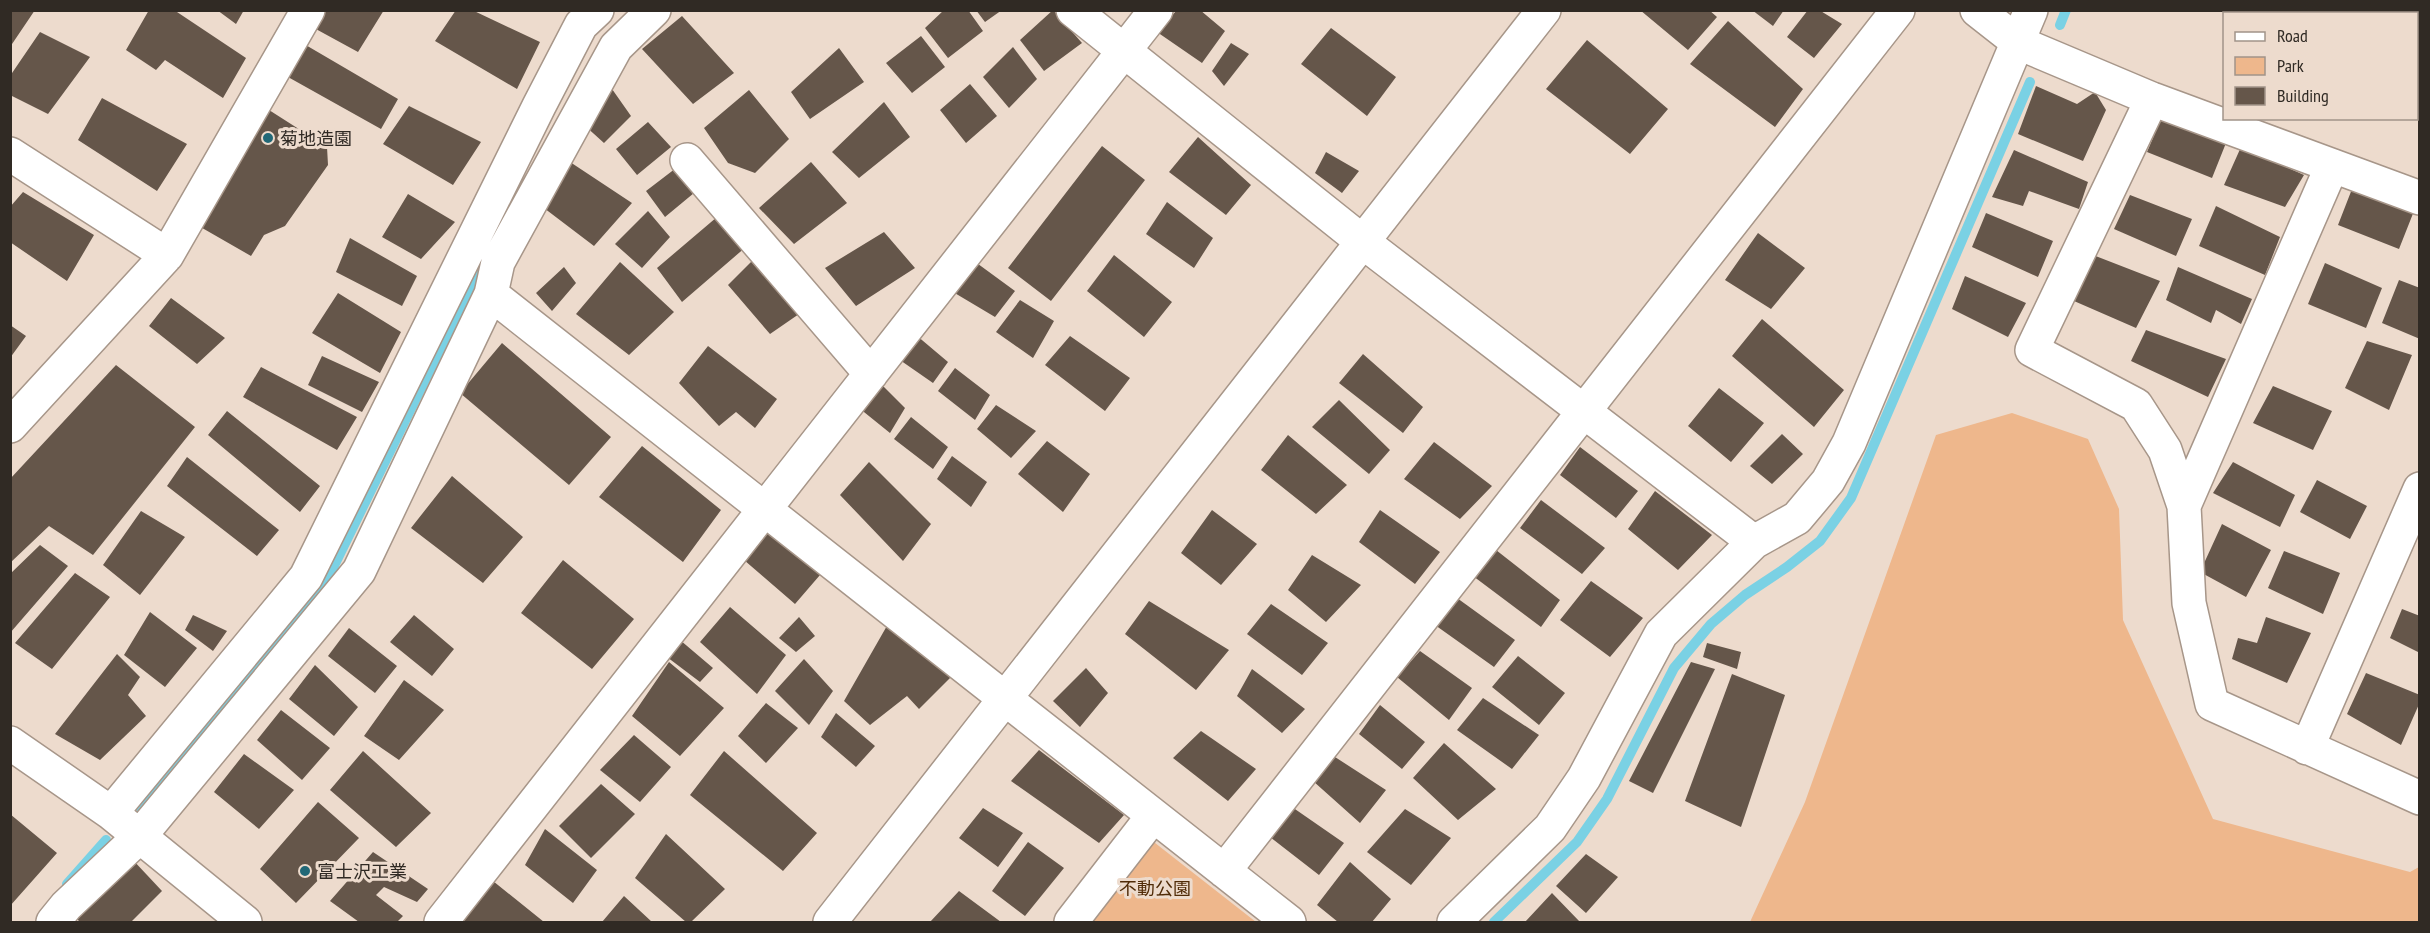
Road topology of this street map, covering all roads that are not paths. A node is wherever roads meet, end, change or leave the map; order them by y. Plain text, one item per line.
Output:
1 (308, 10) edge
2 (654, 10) edge
3 (1073, 10) edge
4 (1156, 10) edge
5 (1544, 10) edge
6 (1898, 10) edge
7 (1977, 10) edge
8 (2031, 10) edge
9 (579, 15) edge
10 (2019, 43) junction
11 (616, 47) junction
12 (1124, 51) junction
13 (2152, 99) junction
14 (10, 154) edge
15 (687, 160) dead end
16 (2332, 166) junction
17 (2420, 198) edge
18 (1363, 242) junction
19 (167, 255) junction
20 (491, 294) junction
21 (871, 374) junction
22 (1584, 411) junction
23 (10, 426) edge
24 (2420, 489) edge
25 (2184, 506) junction
26 (765, 510) junction
27 (1754, 542) junction
28 (1005, 699) junction
29 (10, 743) edge
30 (2307, 748) junction
31 (2420, 798) edge
32 (111, 813) junction
33 (1153, 816) junction
34 (139, 837) junction
35 (1224, 871) junction
36 (834, 921) edge
37 (53, 922) edge
38 (245, 922) edge
39 (441, 922) edge
40 (1071, 922) edge
41 (1289, 922) edge
42 (1454, 922) edge

1 - 19 street
2 - 11 street
3 - 12 street
4 - 12 street
5 - 18 street
6 - 22 street
7 - 10 street
8 - 10 street
9 - 11 street
9 - 32 street
10 - 13 street
10 - 27 street
11 - 20 street
12 - 18 street
12 - 21 street
13 - 16 street
13 - 25 street
14 - 19 street
15 - 21 street
16 - 17 street
16 - 25 street
18 - 22 street
18 - 28 street
19 - 23 street
20 - 26 street
20 - 34 street
21 - 26 street
22 - 27 street
22 - 35 street
24 - 30 street
25 - 30 street
26 - 28 street
26 - 39 street
27 - 42 street
28 - 33 street
28 - 36 street
29 - 32 street
30 - 31 street
32 - 34 street
33 - 35 street
33 - 40 street
34 - 37 street
34 - 38 street
35 - 41 street

